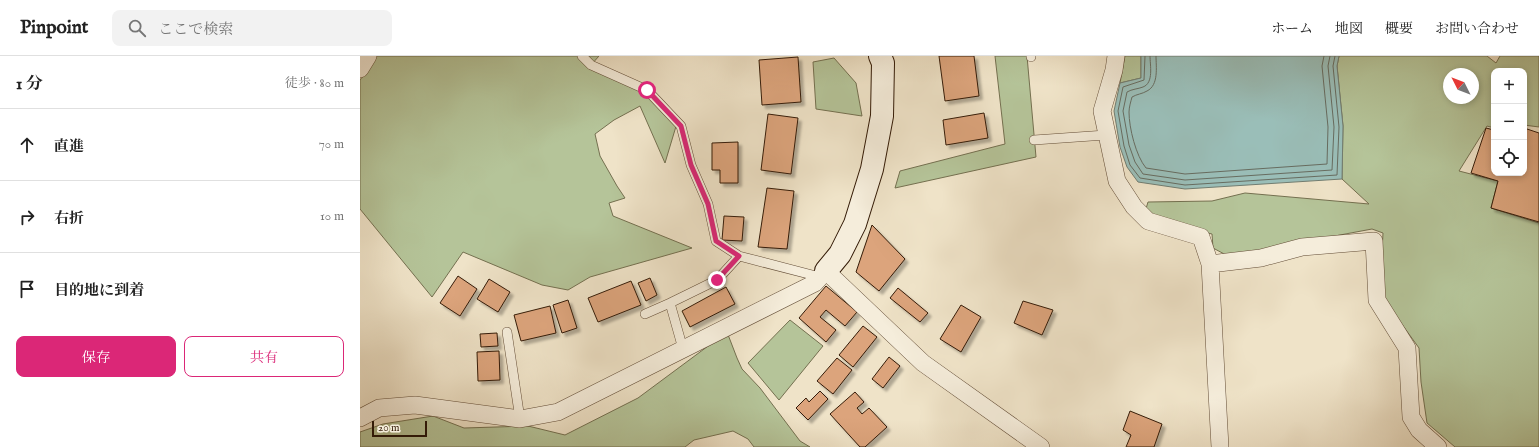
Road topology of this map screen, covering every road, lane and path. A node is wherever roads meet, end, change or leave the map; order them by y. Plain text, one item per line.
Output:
1 (368, 56) edge
2 (582, 56) edge
3 (880, 56) edge
4 (1116, 56) edge
5 (360, 69) edge
6 (1106, 135) junction
7 (1034, 140) dead end
8 (739, 256) junction
9 (1210, 264) junction
10 (823, 274) junction
11 (670, 302) junction
12 (645, 314) dead end
13 (507, 332) dead end
14 (683, 349) junction
15 (360, 418) edge
16 (520, 419) junction
17 (1041, 447) edge
18 (1220, 447) edge
19 (1438, 447) edge

1 - 5 street
2 - 8 lane
3 - 10 street
4 - 6 street
6 - 7 lane
6 - 9 street
8 - 10 lane
8 - 11 lane
9 - 18 street
9 - 19 street
10 - 14 street
10 - 17 street
11 - 12 lane
11 - 14 lane
13 - 16 lane
14 - 16 street
15 - 16 street

